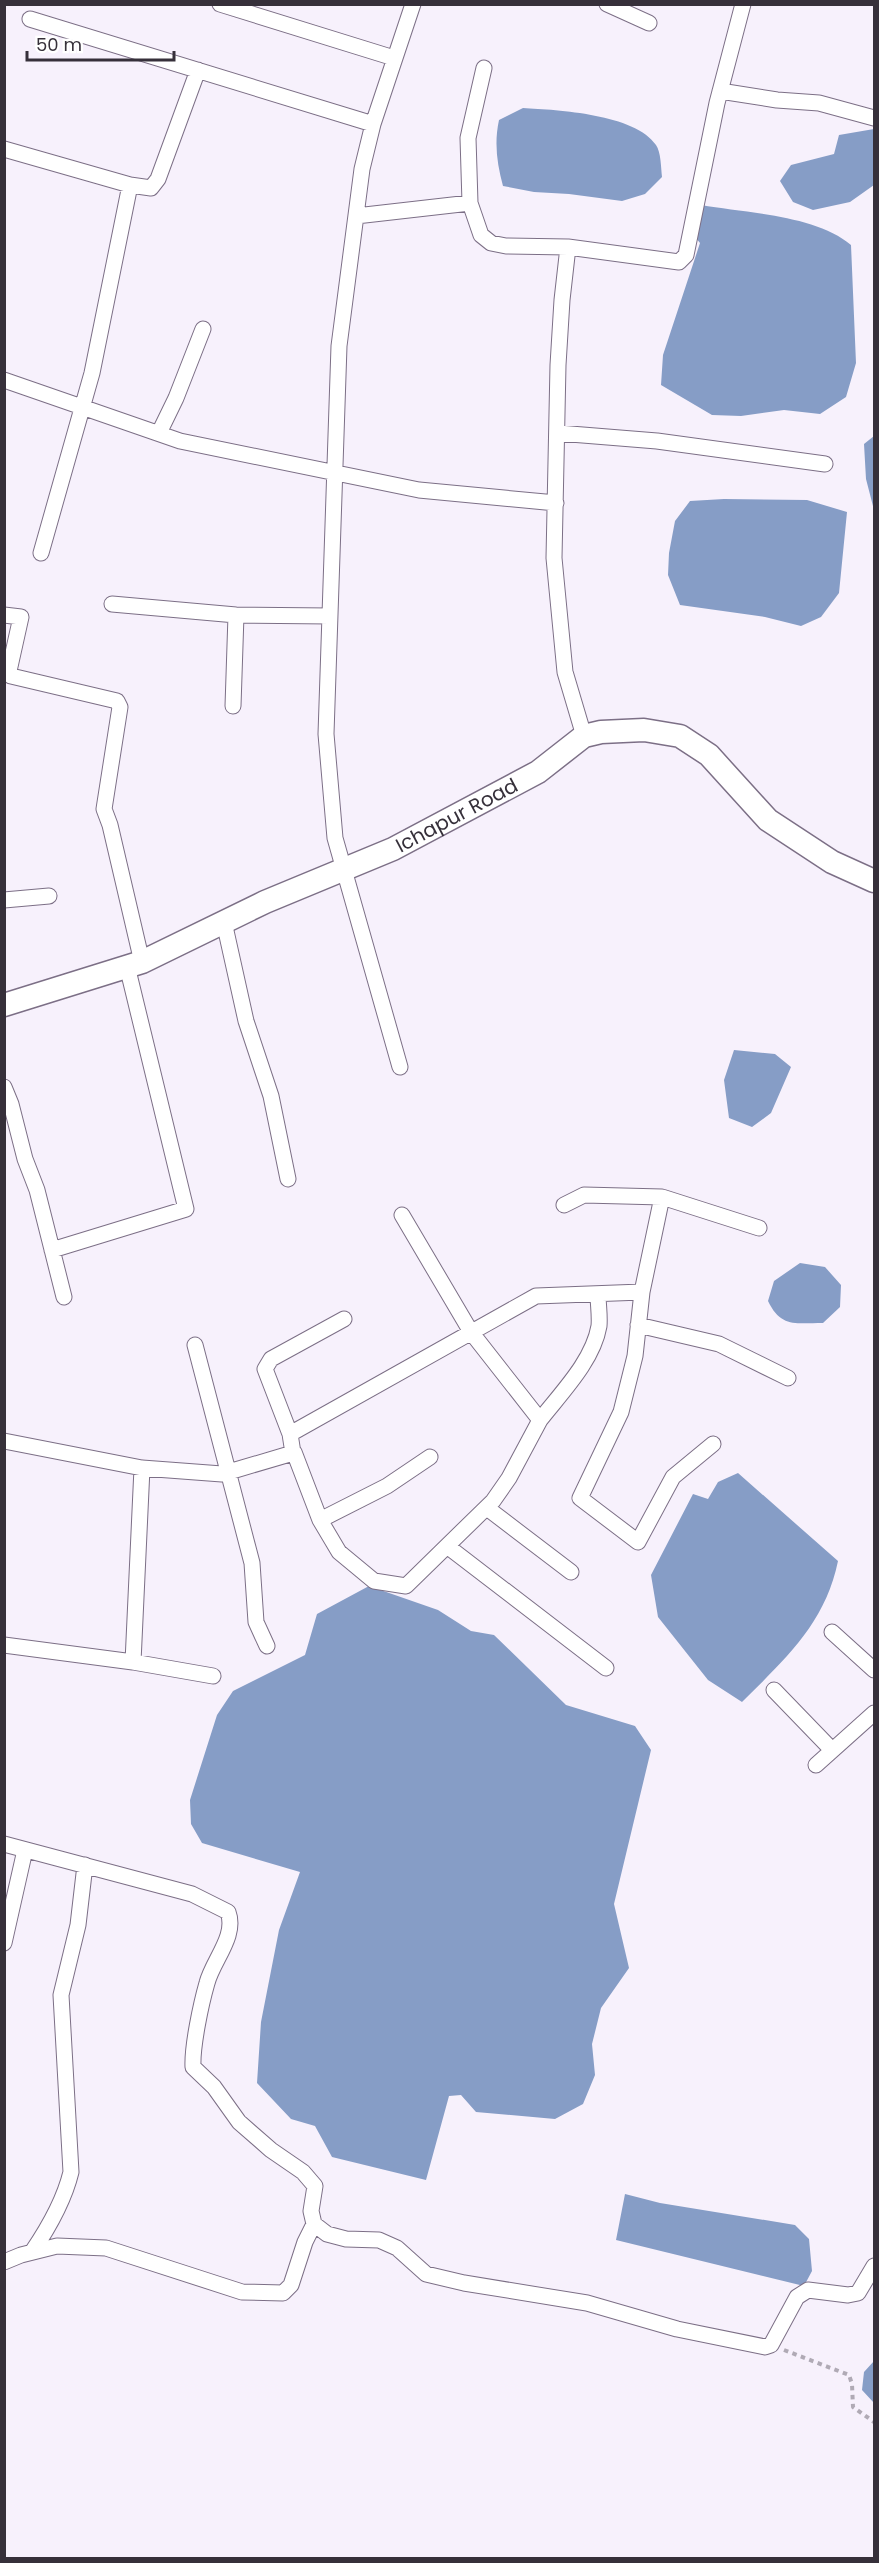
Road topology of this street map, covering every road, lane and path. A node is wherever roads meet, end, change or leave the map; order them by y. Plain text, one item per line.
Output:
1 (220, 4) edge
2 (413, 4) edge
3 (607, 4) edge
4 (743, 4) edge
5 (30, 19) dead end
6 (649, 22) dead end
7 (394, 58) junction
8 (484, 68) dead end
9 (198, 70) junction
10 (720, 91) junction
11 (874, 118) edge
12 (373, 124) junction
13 (4, 149) edge
14 (130, 185) junction
15 (470, 203) junction
16 (356, 216) junction
17 (568, 247) junction
18 (204, 329) dead end
19 (4, 381) edge
20 (81, 407) junction
21 (159, 433) junction
22 (558, 433) junction
23 (825, 464) dead end
24 (335, 473) junction
25 (556, 503) junction
26 (41, 553) dead end
27 (112, 604) dead end
28 (4, 615) edge
29 (236, 615) junction
30 (330, 616) junction
31 (233, 706) dead end
32 (584, 736) junction
33 (345, 869) junction
34 (874, 881) edge
35 (49, 896) dead end
36 (4, 900) edge
37 (224, 922) junction
38 (134, 964) junction
39 (4, 1005) edge
40 (400, 1067) dead end
41 (4, 1087) edge
42 (288, 1179) dead end
43 (662, 1197) junction
44 (564, 1205) dead end
45 (402, 1215) dead end
46 (759, 1228) dead end
47 (52, 1250) junction
48 (642, 1292) junction
49 (598, 1294) junction
50 (64, 1297) dead end
51 (344, 1319) dead end
52 (638, 1325) junction
53 (471, 1332) junction
54 (195, 1345) dead end
55 (788, 1378) dead end
56 (540, 1420) junction
57 (290, 1434) junction
58 (4, 1441) edge
59 (713, 1444) dead end
60 (294, 1452) junction
61 (430, 1457) dead end
62 (142, 1468) junction
63 (230, 1474) junction
64 (487, 1508) junction
65 (320, 1520) junction
66 (447, 1546) junction
67 (570, 1572) dead end
68 (832, 1632) dead end
69 (4, 1645) edge
70 (267, 1646) dead end
71 (133, 1662) junction
72 (606, 1668) dead end
73 (874, 1670) edge
74 (213, 1676) dead end
75 (774, 1690) dead end
76 (874, 1713) edge
77 (832, 1750) junction
78 (816, 1765) dead end
79 (4, 1844) edge
80 (25, 1850) junction
81 (85, 1865) junction
82 (4, 1943) edge
83 (314, 2224) junction
84 (32, 2252) junction
85 (4, 2262) edge
86 (874, 2266) edge
87 (771, 2345) junction
88 (874, 2422) edge

1 - 7 street
2 - 7 street
3 - 6 street
4 - 10 street
5 - 9 street
7 - 12 street
8 - 15 street
9 - 12 street
9 - 14 street
10 - 11 street
10 - 17 street
12 - 16 street
13 - 14 street
14 - 20 street
15 - 16 street
15 - 17 street
16 - 24 street
17 - 22 street
18 - 21 street
19 - 20 street
20 - 21 street
20 - 26 street
21 - 24 street
22 - 23 street
22 - 25 street
24 - 25 street
24 - 30 street
25 - 32 street
27 - 29 street
28 - 38 street
29 - 30 street
29 - 31 street
30 - 33 street
32 - 33 street, Ichapur Road
32 - 34 street, Ichapur Road
33 - 37 street, Ichapur Road
33 - 40 street
35 - 36 street
37 - 38 street, Ichapur Road
37 - 42 street
38 - 39 street, Ichapur Road
38 - 47 street
41 - 47 street
43 - 44 street
43 - 46 street
43 - 48 street
45 - 53 street
47 - 50 street
48 - 49 street
48 - 52 street
49 - 53 street
49 - 56 street
51 - 57 street
52 - 55 street
52 - 59 street
53 - 56 street
53 - 57 street
54 - 63 street
56 - 64 street
57 - 60 street
58 - 62 street
60 - 63 street
60 - 65 street
61 - 65 street
62 - 63 street
62 - 71 street
63 - 70 street
64 - 66 street
64 - 67 street
65 - 66 street
66 - 72 street
68 - 73 street
69 - 71 street
71 - 74 street
75 - 77 street
76 - 77 street
77 - 78 street
79 - 80 street
80 - 81 street
80 - 82 street
81 - 83 street
81 - 84 street
83 - 84 street
83 - 87 street
84 - 85 street
86 - 87 street
87 - 88 path

